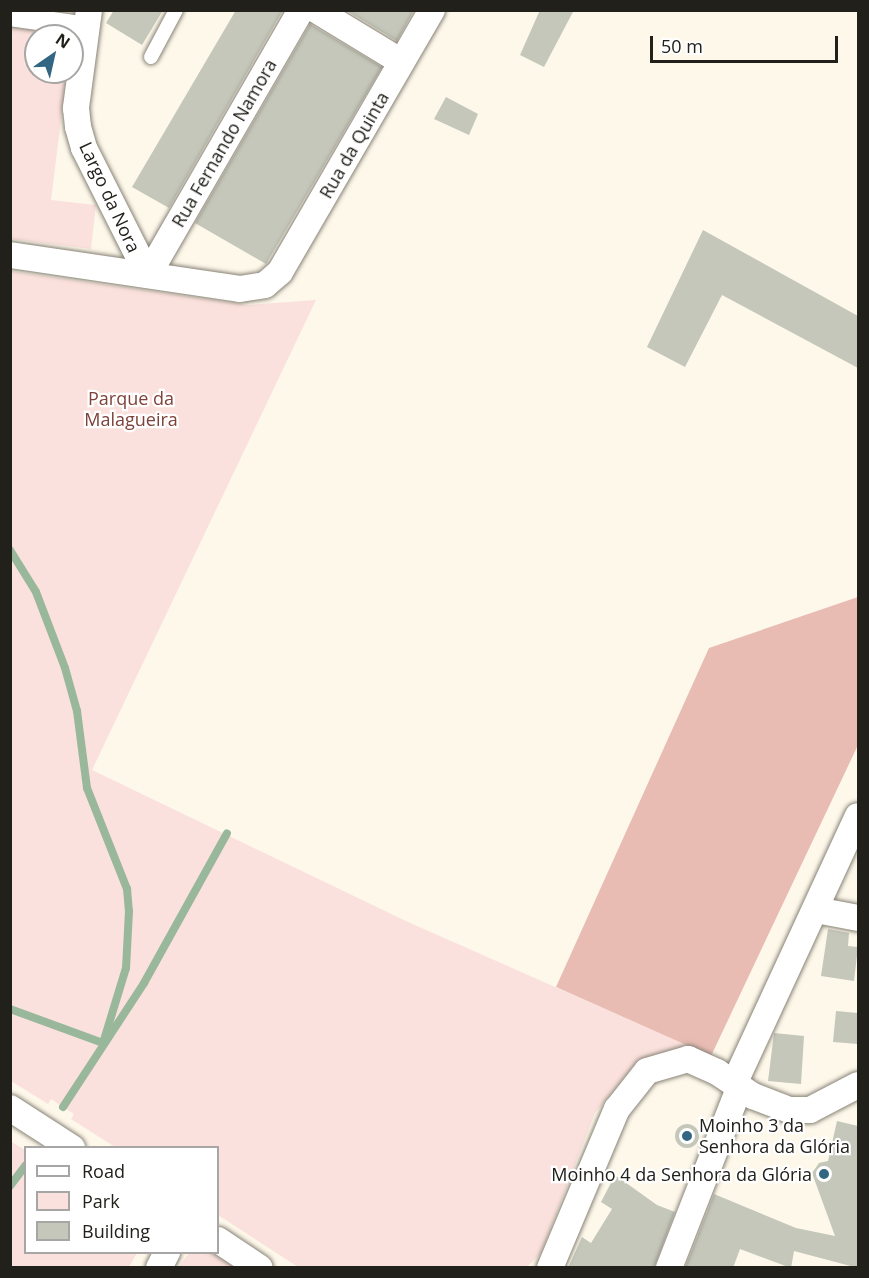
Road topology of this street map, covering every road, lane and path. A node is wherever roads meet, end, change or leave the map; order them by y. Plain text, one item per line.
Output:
1 (176, 10) edge
2 (301, 10) edge
3 (316, 10) edge
4 (432, 10) edge
5 (10, 16) edge
6 (81, 18) edge
7 (151, 57) dead end
8 (402, 62) junction
9 (10, 255) edge
10 (148, 275) junction
11 (858, 816) edge
12 (816, 909) junction
13 (858, 918) edge
14 (730, 1082) junction
15 (858, 1085) edge
16 (10, 1108) edge
17 (69, 1146) edge
18 (219, 1241) edge
19 (166, 1254) edge
20 (159, 1268) edge
21 (260, 1268) edge
22 (550, 1268) edge
23 (669, 1268) edge

1 - 7 lane
2 - 10 street, Rua Fernando Namora
3 - 8 street
4 - 8 street, Rua da Quinta
5 - 6 street
6 - 10 street, Largo da Nora
8 - 10 street, Rua da Quinta
9 - 10 street
11 - 12 street
12 - 13 street
12 - 14 street
14 - 15 street
14 - 22 street
14 - 23 street
16 - 17 street
18 - 21 street
19 - 20 street

